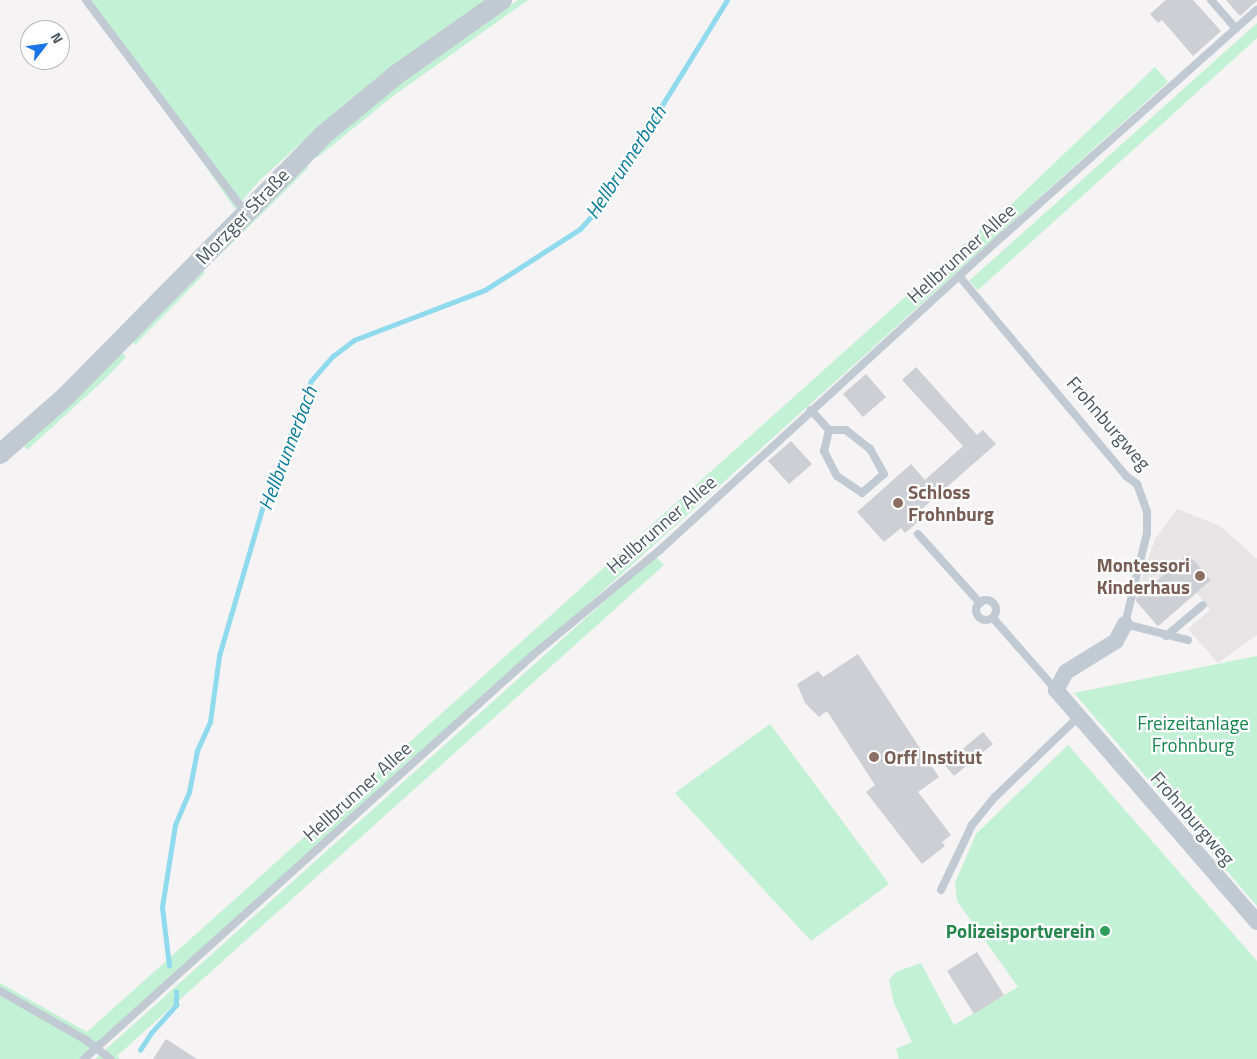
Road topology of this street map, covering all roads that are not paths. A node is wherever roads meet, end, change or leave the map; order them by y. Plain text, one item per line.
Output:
1 (86, 0) edge
2 (502, 0) edge
3 (1211, 0) edge
4 (1257, 10) edge
5 (1236, 29) junction
6 (245, 212) junction
7 (959, 276) junction
8 (811, 410) junction
9 (829, 430) junction
10 (0, 454) edge
11 (918, 534) dead end
12 (980, 603) junction
13 (1203, 605) dead end
14 (993, 618) junction
15 (1125, 624) junction
16 (1166, 636) junction
17 (1188, 640) dead end
18 (1056, 690) junction
19 (1078, 717) junction
20 (941, 890) dead end
21 (1257, 922) edge
22 (0, 991) edge
23 (96, 1048) junction
24 (84, 1059) edge
25 (110, 1059) edge

1 - 6 lane
2 - 6 street, Morzger Straße
3 - 5 lane
4 - 5 lane, Hellbrunner Allee
5 - 7 lane, Hellbrunner Allee
6 - 10 street, Morzger Straße
7 - 8 lane, Hellbrunner Allee
7 - 15 lane, Frohnburgweg
8 - 9 lane
8 - 23 lane, Hellbrunner Allee
9 - 9 lane
11 - 12 lane
12 - 14 lane
12 - 14 lane
13 - 16 lane
14 - 18 lane
15 - 16 lane
15 - 18 street, Frohnburgweg
16 - 17 lane
18 - 19 street, Frohnburgweg
19 - 20 lane
19 - 21 street, Frohnburgweg
22 - 23 lane
23 - 24 lane, Hellbrunner Allee
23 - 25 lane

